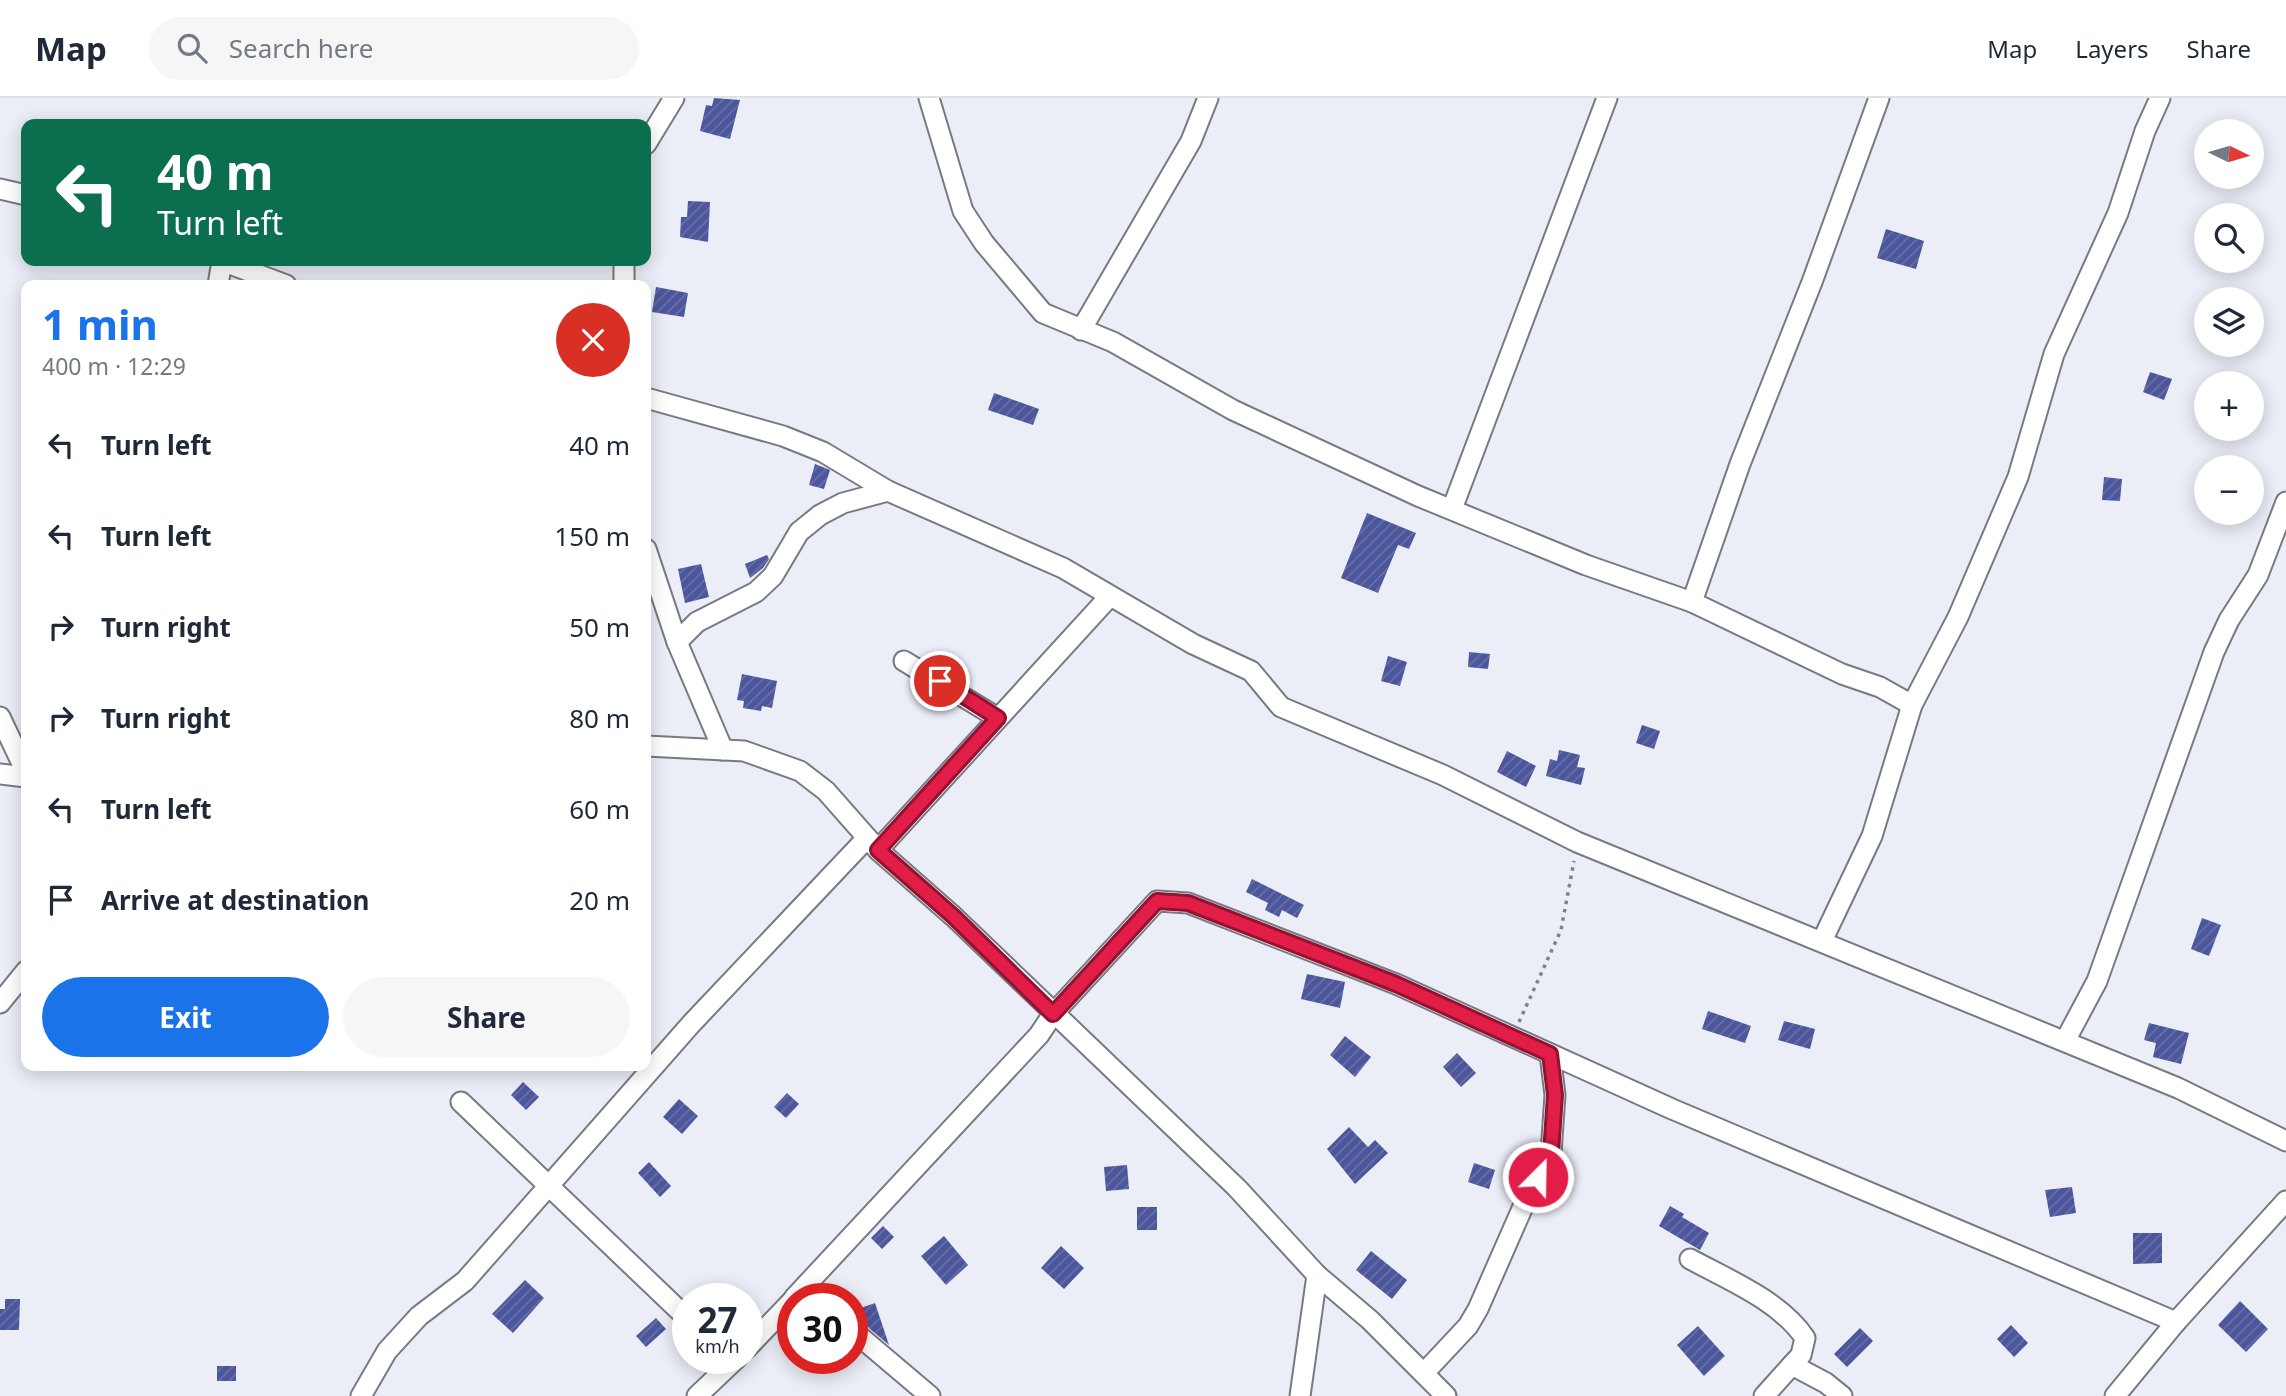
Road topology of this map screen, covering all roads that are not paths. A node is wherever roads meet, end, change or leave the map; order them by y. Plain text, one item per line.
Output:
1 (674, 98) edge
2 (929, 98) edge
3 (1208, 98) edge
4 (1607, 98) edge
5 (1880, 98) edge
6 (2160, 98) edge
7 (651, 136) edge
8 (0, 188) edge
9 (21, 194) edge
10 (235, 266) edge
11 (273, 280) edge
12 (1082, 330) junction
13 (651, 399) edge
14 (888, 491) junction
15 (2286, 502) edge
16 (1452, 509) junction
17 (651, 564) edge
18 (1110, 596) junction
19 (1692, 602) junction
20 (677, 642) junction
21 (904, 661) dead end
22 (1912, 705) junction
23 (0, 717) edge
24 (998, 718) junction
25 (651, 746) edge
26 (723, 750) junction
27 (21, 761) edge
28 (0, 774) edge
29 (21, 776) edge
30 (873, 844) junction
31 (1822, 942) junction
32 (21, 977) edge
33 (0, 1003) edge
34 (1053, 1014) junction
35 (2065, 1041) junction
36 (1550, 1054) junction
37 (651, 1069) edge
38 (1585, 1070) junction
39 (649, 1071) edge
40 (1555, 1095) junction
41 (461, 1102) dead end
42 (2284, 1138) edge
43 (547, 1184) junction
44 (2286, 1200) edge
45 (1690, 1259) dead end
46 (1317, 1275) junction
47 (813, 1283) edge
48 (672, 1304) edge
49 (777, 1319) edge
50 (2175, 1322) junction
51 (763, 1333) edge
52 (868, 1344) edge
53 (1792, 1365) junction
54 (1424, 1373) junction
55 (719, 1374) edge
56 (361, 1396) edge
57 (697, 1396) edge
58 (930, 1396) edge
59 (1300, 1396) edge
60 (1446, 1396) edge
61 (1764, 1396) edge
62 (1842, 1396) edge
63 (2115, 1396) edge

1 - 7 street
2 - 12 street
3 - 12 street
4 - 16 street
5 - 19 street
6 - 22 street
8 - 9 street
10 - 11 street
12 - 16 street
13 - 14 street
14 - 18 street
14 - 20 street
15 - 35 street
16 - 19 street
17 - 20 street
18 - 24 street
18 - 31 street
19 - 22 street
20 - 26 street
21 - 24 street
22 - 31 street
23 - 27 street
24 - 30 street
25 - 26 street
26 - 30 street
28 - 29 street
30 - 34 street
30 - 37 street
31 - 35 street
32 - 33 street
34 - 36 street
34 - 46 street
34 - 47 street
35 - 42 street
36 - 38 street
36 - 40 street
38 - 40 street
38 - 50 street
39 - 43 street
40 - 54 street
41 - 43 street
43 - 48 street
43 - 56 street
44 - 50 street
45 - 53 street
46 - 54 street
46 - 59 street
49 - 51 street
50 - 63 street
52 - 58 street
53 - 61 street
53 - 62 street
54 - 60 street
55 - 57 street

